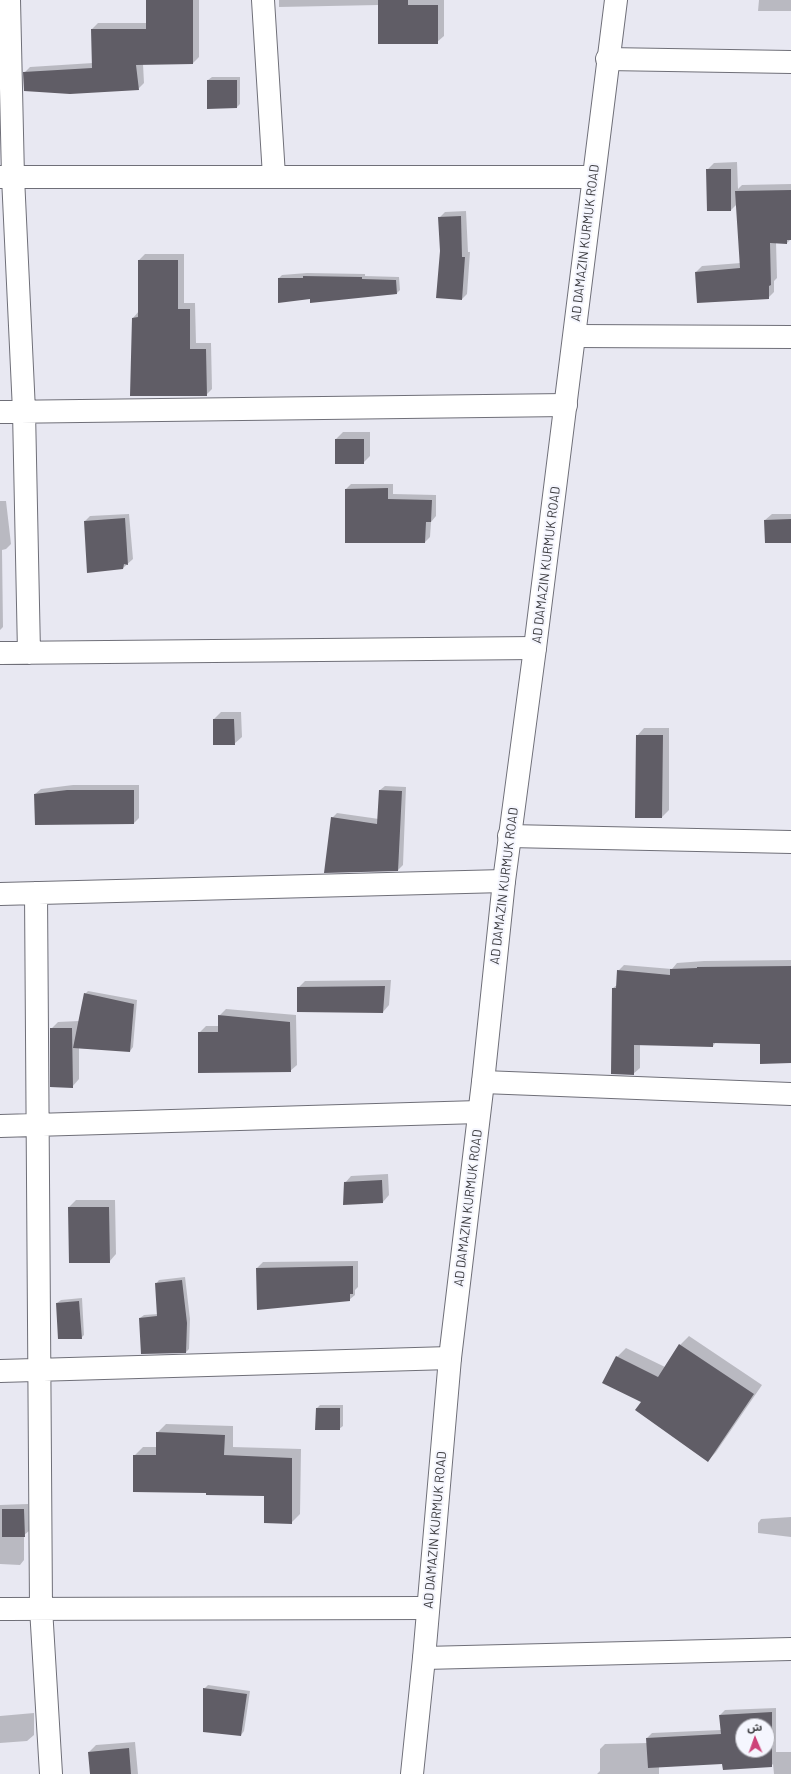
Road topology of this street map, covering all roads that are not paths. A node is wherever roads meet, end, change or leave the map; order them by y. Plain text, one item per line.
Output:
1 (9, 0) edge
2 (263, 0) edge
3 (616, 0) edge
4 (607, 59) junction
5 (791, 62) edge
6 (274, 176) junction
7 (7, 177) edge
8 (593, 177) junction
9 (575, 336) junction
10 (791, 337) edge
11 (566, 405) junction
12 (24, 411) junction
13 (0, 412) edge
14 (535, 648) junction
15 (0, 653) edge
16 (30, 653) junction
17 (509, 836) junction
18 (791, 842) edge
19 (504, 881) junction
20 (36, 893) junction
21 (0, 894) edge
22 (483, 1082) junction
23 (791, 1094) edge
24 (479, 1112) junction
25 (38, 1124) junction
26 (0, 1126) edge
27 (450, 1358) junction
28 (0, 1370) edge
29 (39, 1370) junction
30 (41, 1608) junction
31 (428, 1608) junction
32 (0, 1609) edge
33 (791, 1649) edge
34 (424, 1658) junction
35 (51, 1774) edge
36 (412, 1774) edge

1 - 7 main road
2 - 6 main road
3 - 4 main road, AD DAMAZIN KURMUK ROAD
4 - 5 main road
4 - 8 main road, AD DAMAZIN KURMUK ROAD
6 - 7 main road
6 - 8 main road
7 - 12 main road
8 - 9 main road, AD DAMAZIN KURMUK ROAD
9 - 10 main road
9 - 11 main road, AD DAMAZIN KURMUK ROAD
11 - 12 main road
11 - 14 main road, AD DAMAZIN KURMUK ROAD
12 - 13 main road
12 - 16 main road
14 - 16 main road
14 - 17 main road, AD DAMAZIN KURMUK ROAD
15 - 16 main road
17 - 18 main road
17 - 19 main road, AD DAMAZIN KURMUK ROAD
19 - 20 main road
19 - 22 main road, AD DAMAZIN KURMUK ROAD
20 - 21 main road
20 - 25 main road
22 - 23 main road
22 - 24 main road, AD DAMAZIN KURMUK ROAD
24 - 25 main road
24 - 27 main road, AD DAMAZIN KURMUK ROAD
25 - 26 main road
25 - 29 main road
27 - 29 main road
27 - 31 main road, AD DAMAZIN KURMUK ROAD
28 - 29 main road
29 - 30 main road
30 - 31 main road
30 - 32 main road
30 - 35 main road
31 - 34 main road, AD DAMAZIN KURMUK ROAD
33 - 34 main road
34 - 36 main road, AD DAMAZIN KURMUK ROAD

